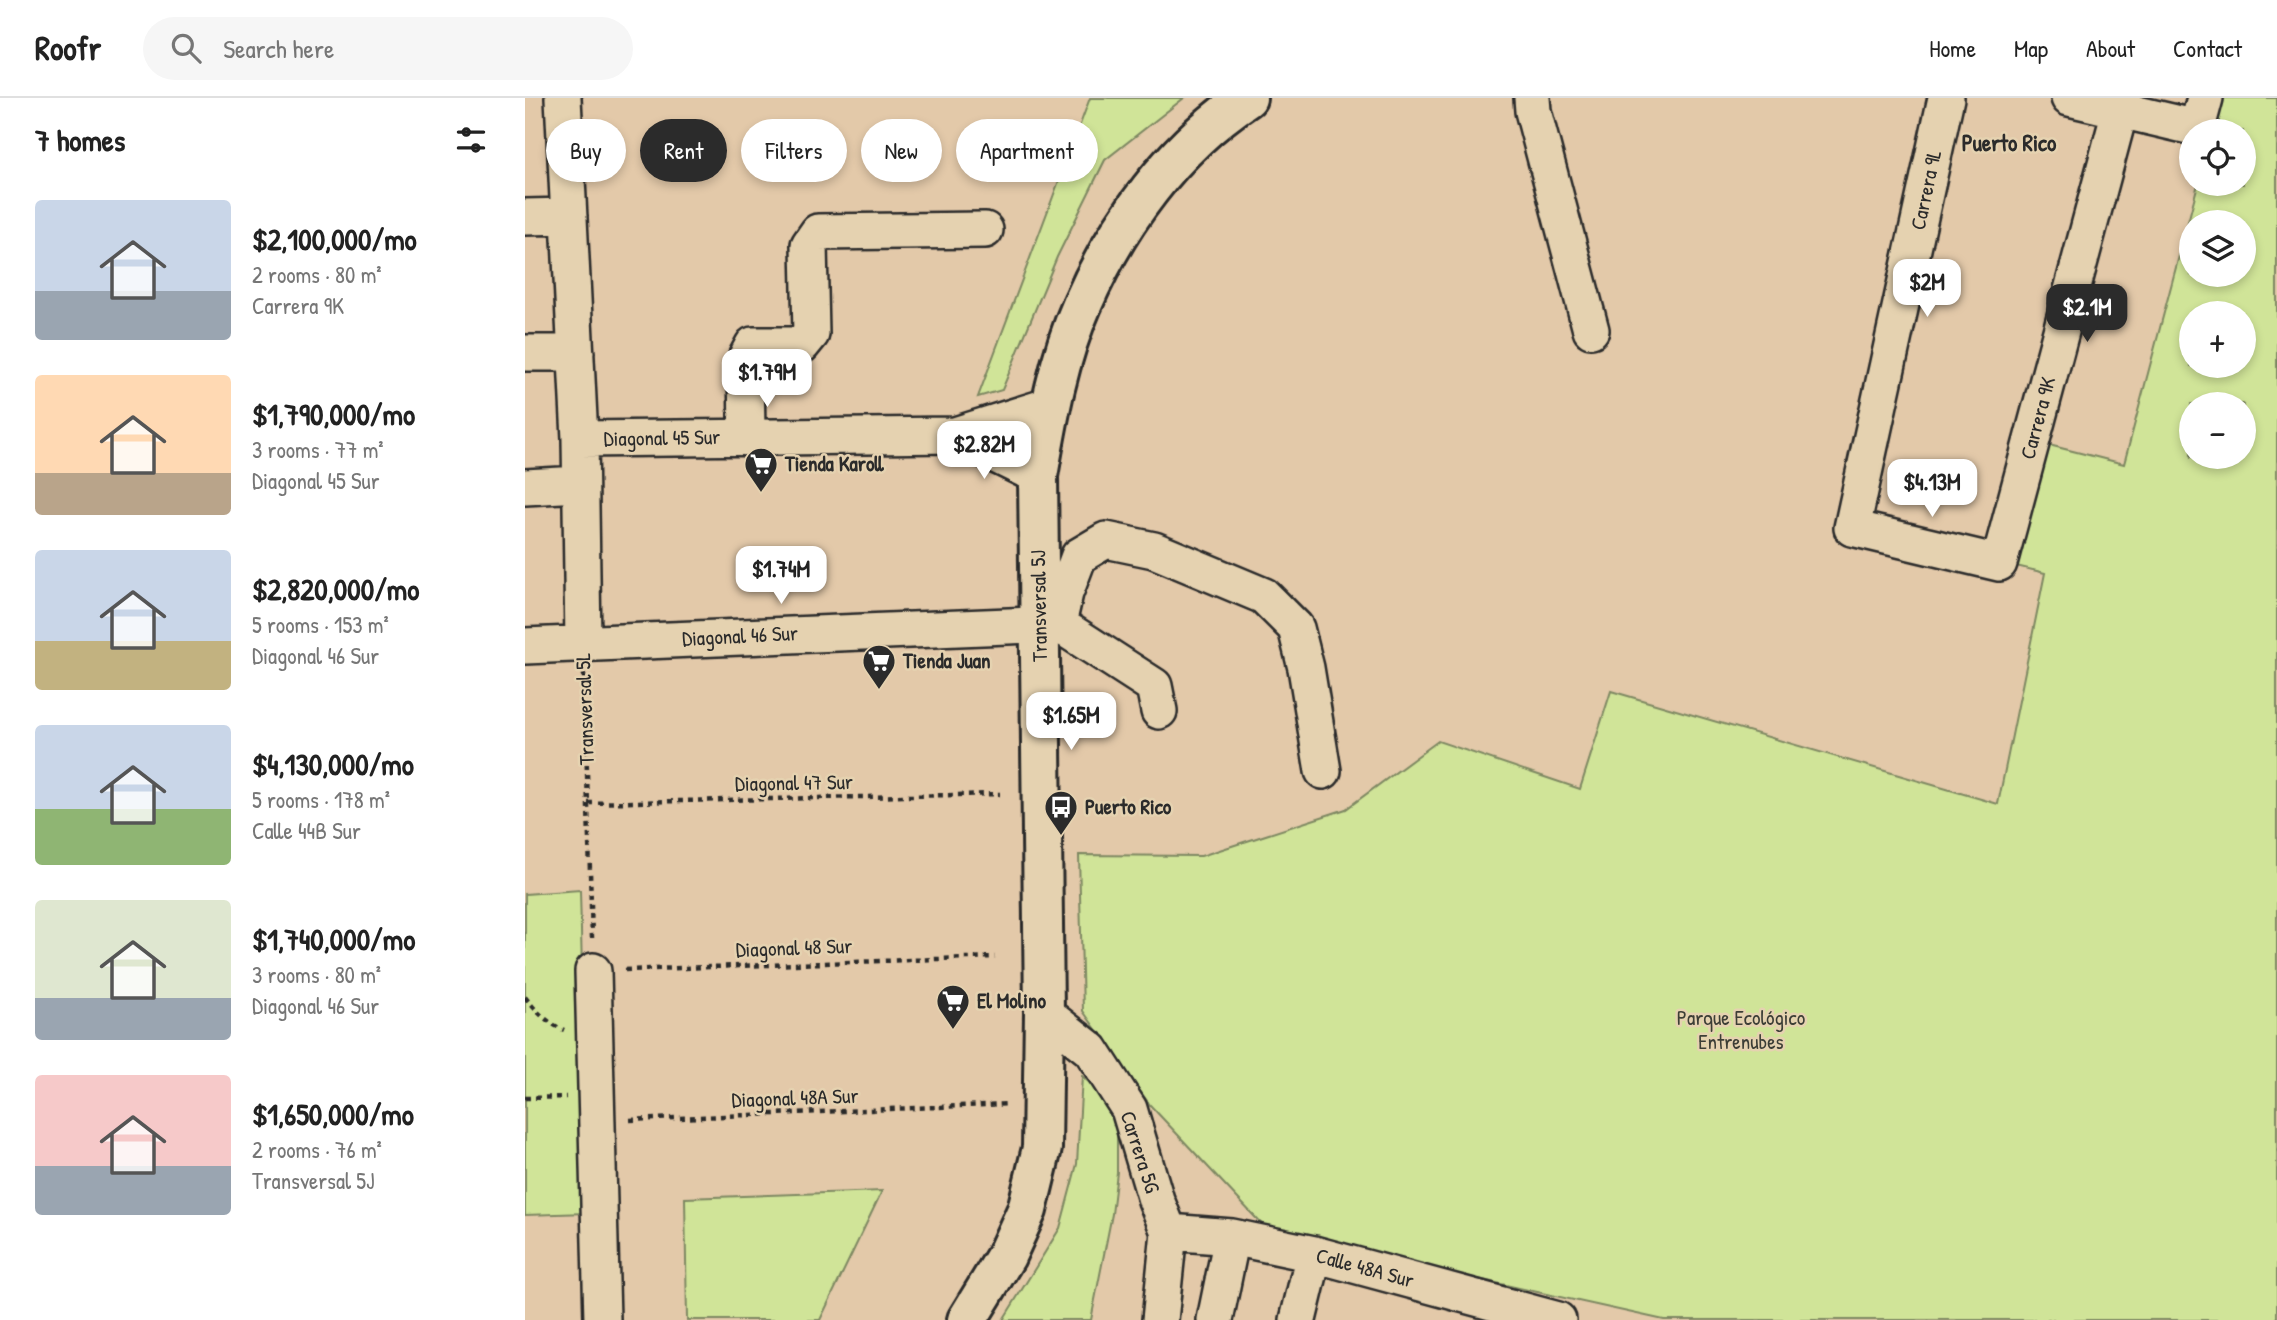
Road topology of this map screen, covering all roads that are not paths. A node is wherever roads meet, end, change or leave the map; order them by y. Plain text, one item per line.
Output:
1 (563, 98) edge
2 (1247, 98) edge
3 (1532, 98) edge
4 (1946, 98) edge
5 (2069, 98) edge
6 (2120, 111) junction
7 (2201, 113) edge
8 (569, 216) junction
9 (525, 217) edge
10 (985, 230) dead end
11 (1591, 330) dead end
12 (525, 353) edge
13 (576, 353) junction
14 (1051, 405) junction
15 (955, 435) junction
16 (747, 438) junction
17 (580, 439) junction
18 (1038, 476) junction
19 (580, 484) junction
20 (525, 486) edge
21 (1999, 563) joint
22 (1049, 623) junction
23 (583, 643) junction
24 (525, 646) edge
25 (1159, 711) dead end
26 (1323, 771) dead end
27 (593, 971) road end
28 (1044, 1013) junction
29 (1169, 1232) junction
30 (1232, 1237) junction
31 (1314, 1254) junction
32 (602, 1320) edge
33 (967, 1320) edge
34 (1160, 1320) edge
35 (1216, 1320) edge
36 (1298, 1320) edge
37 (1558, 1320) edge

1 - 8 street, Transversal 5L
2 - 14 main road, Transversal 5J
3 - 11 street
4 - 21 street, Carrera 9L
5 - 6 street
6 - 7 street
6 - 21 street, Carrera 9K
8 - 9 street
8 - 13 street, Transversal 5L
10 - 16 street
12 - 13 street
13 - 17 street, Transversal 5L
14 - 15 street
14 - 18 main road, Transversal 5J
15 - 16 street, Diagonal 45 Sur
15 - 18 street
16 - 17 street, Diagonal 45 Sur
17 - 19 street, Transversal 5L
18 - 22 main road, Transversal 5J
19 - 20 street
19 - 23 street, Transversal 5L
22 - 23 street, Diagonal 46 Sur
22 - 25 street
22 - 26 street
22 - 28 main road, Transversal 5J
23 - 24 street, Diagonal 46 Sur
27 - 32 street
28 - 29 street, Carrera 5G
28 - 33 main road, Transversal 5J
29 - 30 street, Calle 48A Sur
29 - 34 street, Carrera 5G
30 - 31 street, Calle 48A Sur
30 - 35 street
31 - 36 street
31 - 37 street, Calle 48A Sur

